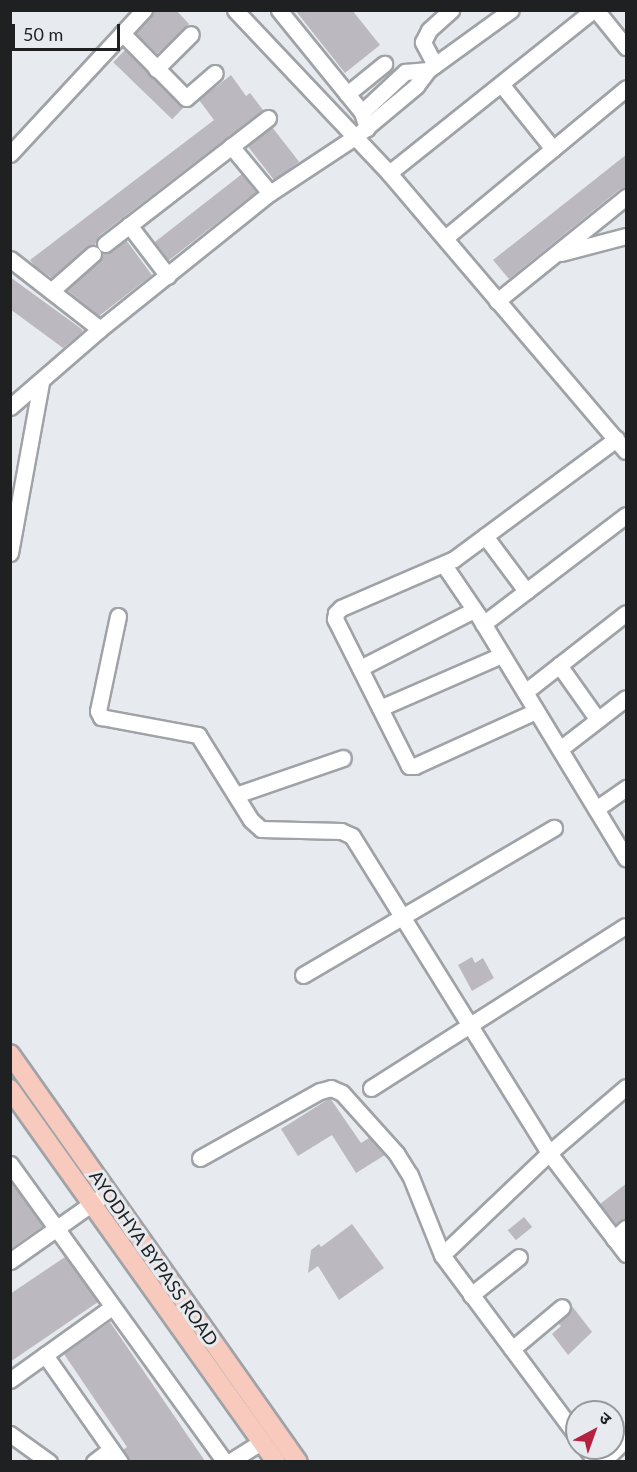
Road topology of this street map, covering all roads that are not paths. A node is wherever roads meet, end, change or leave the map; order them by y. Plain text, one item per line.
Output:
1 (144, 10) edge
2 (235, 10) edge
3 (279, 10) edge
4 (451, 10) edge
5 (511, 10) edge
6 (594, 10) edge
7 (122, 33) junction
8 (191, 34) dead end
9 (625, 43) edge
10 (384, 64) dead end
11 (432, 67) junction
12 (156, 69) junction
13 (214, 73) dead end
14 (501, 84) junction
15 (627, 88) edge
16 (347, 94) junction
17 (362, 112) junction
18 (268, 118) dead end
19 (361, 133) junction
20 (231, 146) junction
21 (553, 149) junction
22 (10, 154) edge
23 (388, 173) junction
24 (270, 193) junction
25 (627, 197) edge
26 (129, 225) junction
27 (627, 236) edge
28 (445, 238) junction
29 (105, 244) dead end
30 (93, 254) dead end
31 (555, 255) junction
32 (10, 260) edge
33 (168, 276) junction
34 (51, 291) junction
35 (497, 301) junction
36 (100, 329) junction
37 (40, 383) junction
38 (10, 406) edge
39 (616, 439) junction
40 (627, 451) edge
41 (627, 515) edge
42 (485, 536) junction
43 (10, 553) edge
44 (444, 565) junction
45 (526, 591) junction
46 (474, 610) junction
47 (627, 613) edge
48 (118, 616) dead end
49 (483, 624) junction
50 (502, 655) junction
51 (559, 665) junction
52 (360, 669) junction
53 (525, 692) junction
54 (627, 698) edge
55 (380, 708) junction
56 (536, 711) junction
57 (598, 720) junction
58 (560, 749) junction
59 (343, 758) dead end
60 (627, 788) edge
61 (236, 795) junction
62 (596, 809) junction
63 (554, 828) dead end
64 (627, 858) edge
65 (403, 916) junction
66 (624, 926) dead end
67 (303, 975) dead end
68 (470, 1025) junction
69 (10, 1054) edge
70 (627, 1087) edge
71 (371, 1088) dead end
72 (10, 1089) edge
73 (549, 1153) junction
74 (200, 1158) dead end
75 (10, 1164) edge
76 (108, 1192) junction
77 (91, 1204) junction
78 (57, 1228) junction
79 (627, 1228) edge
80 (614, 1239) junction
81 (627, 1254) edge
82 (442, 1255) junction
83 (519, 1257) dead end
84 (10, 1261) edge
85 (471, 1295) junction
86 (112, 1307) junction
87 (562, 1307) dead end
88 (512, 1349) junction
89 (45, 1355) junction
90 (10, 1380) edge
91 (565, 1420) edge
92 (10, 1434) edge
93 (627, 1439) edge
94 (262, 1442) junction
95 (115, 1455) edge
96 (49, 1461) edge
97 (94, 1461) edge
98 (227, 1461) edge
99 (276, 1461) edge
100 (298, 1461) edge
101 (602, 1461) edge

1 - 7 street
2 - 19 street
3 - 16 street
4 - 11 street
5 - 11 street
6 - 9 street
6 - 14 street
7 - 12 street
7 - 22 street
8 - 12 street
10 - 16 street
11 - 17 street
11 - 19 street
12 - 13 street
14 - 21 street
14 - 23 street
15 - 21 street
16 - 17 street
17 - 19 street
18 - 20 street
19 - 23 street
19 - 24 street
20 - 24 street
20 - 26 street
21 - 28 street
23 - 28 street
24 - 33 street
25 - 31 street
26 - 29 street
26 - 33 street
27 - 31 street
28 - 35 street
30 - 34 street
31 - 35 street
32 - 34 street
33 - 36 street
34 - 36 street
35 - 39 street
36 - 37 street
37 - 38 street
37 - 43 street
39 - 40 street
39 - 42 street
41 - 45 street
42 - 44 street
42 - 45 street
44 - 46 street
44 - 52 street
45 - 49 street
46 - 49 street
46 - 52 street
47 - 51 street
48 - 61 street
49 - 50 street
50 - 53 street
50 - 55 street
51 - 53 street
51 - 57 street
52 - 55 street
53 - 56 street
54 - 57 street
55 - 56 street
56 - 58 street
57 - 58 street
58 - 62 street
59 - 61 street
60 - 62 street
61 - 65 street
62 - 64 street
63 - 65 street
65 - 67 street
65 - 68 street
66 - 68 street
68 - 71 street
68 - 73 street
69 - 76 main road, AYODHYA BYPASS ROAD
70 - 73 street
72 - 77 main road, AYODHYA BYPASS ROAD
73 - 80 street
73 - 82 street
74 - 82 street
75 - 78 street
76 - 77 street
76 - 100 main road, AYODHYA BYPASS ROAD
77 - 78 street
77 - 94 main road, AYODHYA BYPASS ROAD
78 - 84 street
78 - 86 street
79 - 80 street
80 - 81 street
82 - 85 street
83 - 85 street
85 - 88 street
86 - 89 street
86 - 98 street
87 - 88 street
88 - 91 street
89 - 90 street
89 - 95 street
92 - 96 street
93 - 101 street
94 - 98 street
94 - 99 main road, AYODHYA BYPASS ROAD
95 - 97 street

